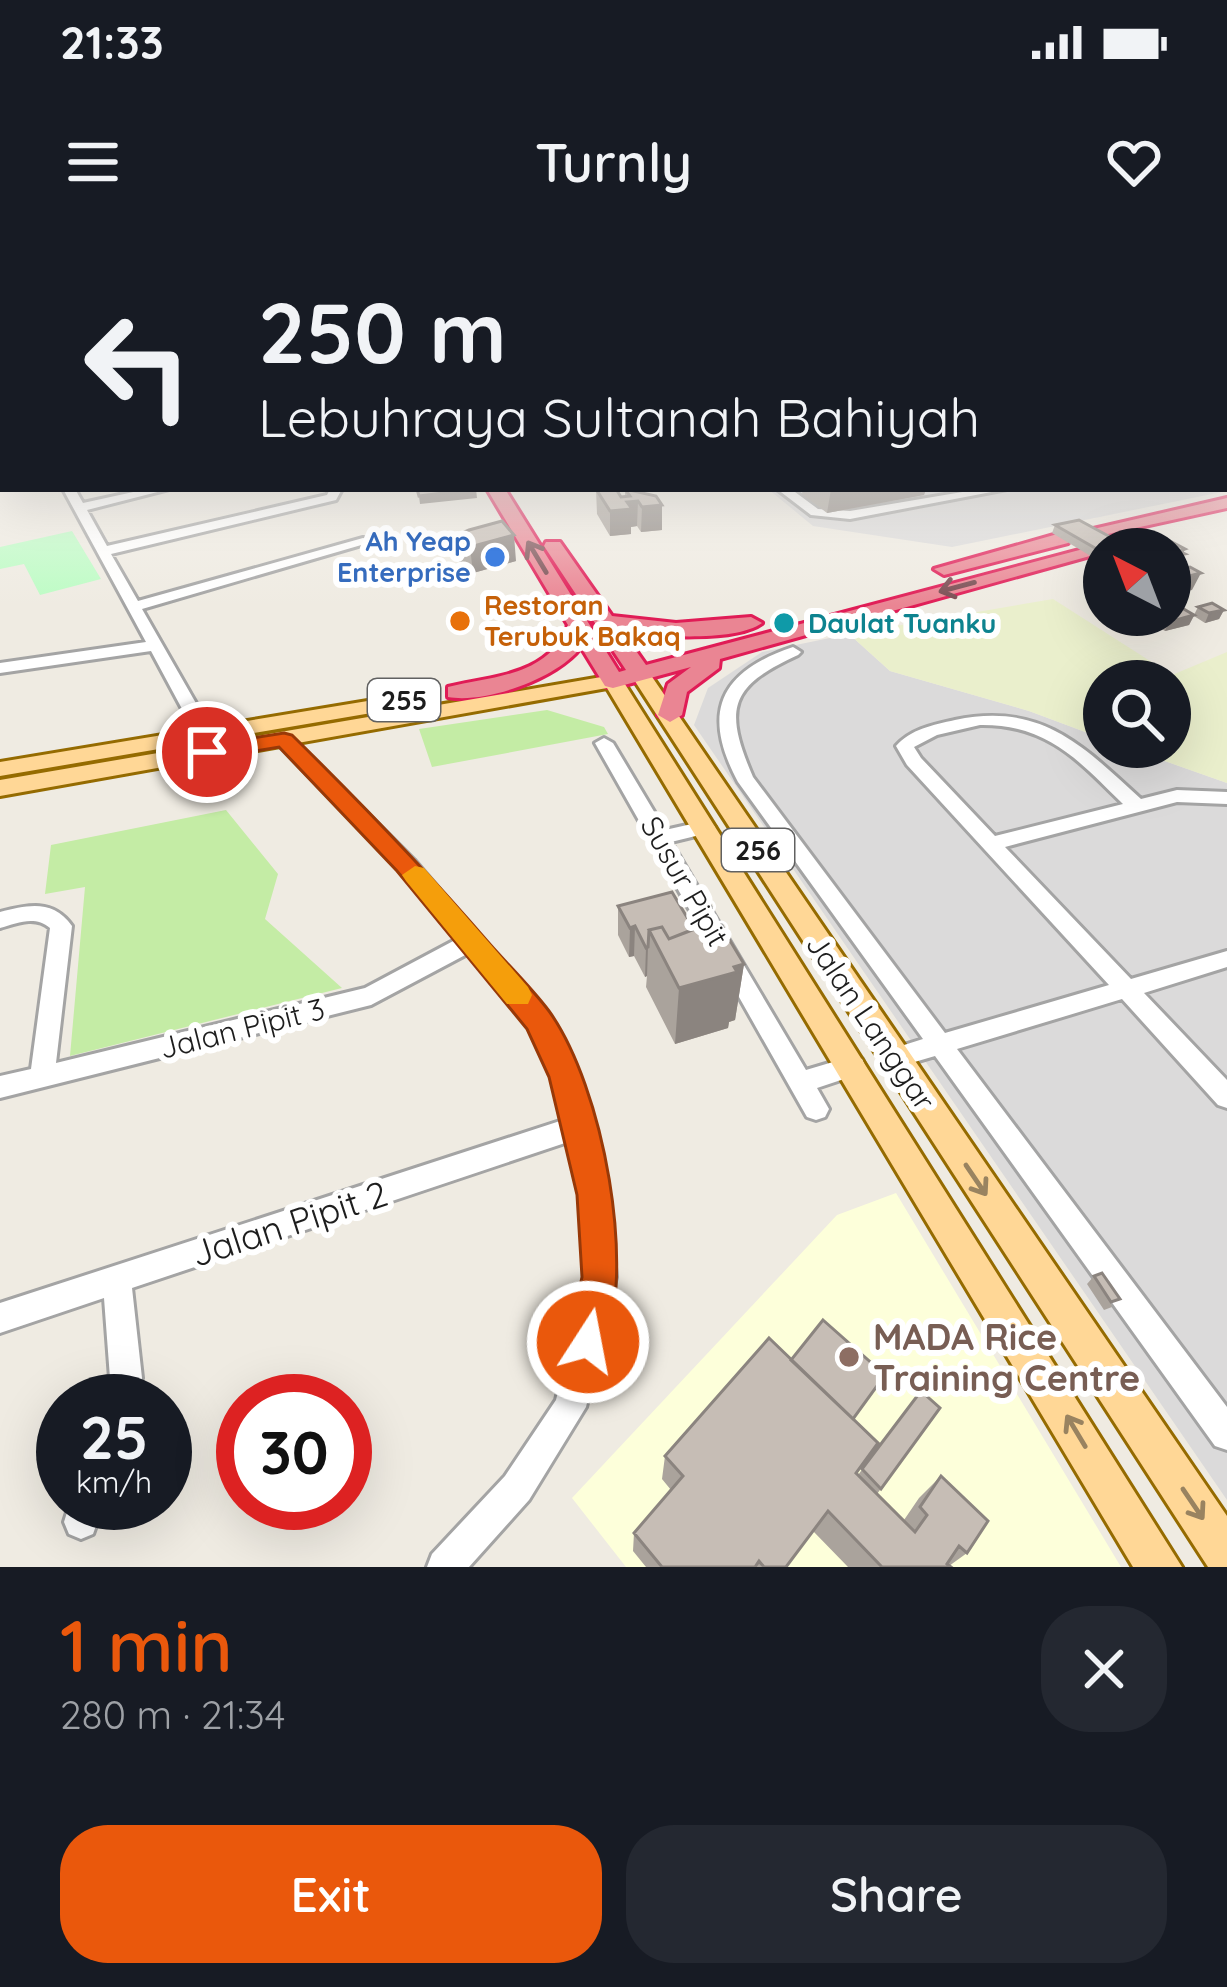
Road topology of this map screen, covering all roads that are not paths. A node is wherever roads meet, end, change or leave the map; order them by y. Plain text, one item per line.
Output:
1 (71, 492) edge
2 (150, 492) edge
3 (334, 492) edge
4 (498, 492) edge
5 (520, 492) edge
6 (787, 492) edge
7 (984, 492) edge
8 (1227, 503) edge
9 (80, 508) junction
10 (1227, 518) edge
11 (1188, 528) edge
12 (1061, 538) edge
13 (368, 541) dead end
14 (101, 552) junction
15 (136, 607) junction
16 (589, 623) junction
17 (758, 630) junction
18 (158, 645) junction
19 (793, 652) dead end
20 (0, 668) edge
21 (636, 668) junction
22 (609, 674) junction
23 (456, 692) junction
24 (482, 706) junction
25 (670, 715) junction
26 (640, 722) junction
27 (204, 733) junction
28 (273, 742) junction
29 (604, 743) dead end
30 (144, 764) junction
31 (0, 769) edge
32 (0, 788) edge
33 (1227, 798) edge
34 (1137, 806) junction
35 (705, 827) junction
36 (660, 838) junction
37 (991, 844) junction
38 (0, 920) edge
39 (472, 941) junction
40 (1227, 959) edge
41 (1122, 988) junction
42 (915, 1058) junction
43 (42, 1077) junction
44 (862, 1080) junction
45 (801, 1082) junction
46 (0, 1087) edge
47 (1227, 1097) edge
48 (816, 1108) dead end
49 (578, 1127) junction
50 (117, 1281) junction
51 (0, 1318) edge
52 (126, 1374) edge
53 (1227, 1434) edge
54 (1227, 1555) edge
55 (445, 1567) edge
56 (1159, 1567) edge

1 - 9 street
2 - 9 street
3 - 14 street
16 -> 4 highway, Jalan Langgar / 256
5 - 16 highway, Jalan Langgar / 256
6 - 7 street
8 -> 17 highway
9 - 14 street
10 - 11 highway
12 - 17 highway
13 - 15 street
14 - 15 street
15 - 18 street
16 - 17 highway
16 - 21 highway, Jalan Langgar / 256
16 - 22 highway, Jalan Langgar / 256
16 - 23 highway
17 - 21 highway
17 - 25 highway
18 - 20 street
18 - 27 street
19 - 42 street
21 - 22 highway, 255
21 - 25 main road, Jalan Langgar / 256
22 - 23 main road, 255
22 - 24 main road, 255
22 - 26 main road, Jalan Langgar / 256
23 - 27 main road, 255
24 - 26 main road
24 - 28 main road, 255
25 - 42 main road, Jalan Langgar / 256
26 - 35 main road, Jalan Langgar / 256
27 - 28 main road
27 - 30 main road
27 - 31 main road, 255
28 - 30 main road, 255
28 - 39 street
29 - 36 street, Susur Pipit
30 - 32 main road, 255
33 - 34 street
34 - 37 street
34 - 37 street
35 - 36 street
35 - 44 main road, Jalan Langgar / 256
36 - 45 street, Susur Pipit
37 - 41 street
38 - 43 street
39 - 43 street, Jalan Pipit 3
39 - 49 street
40 - 41 street
41 - 42 street
41 - 47 street
42 - 44 main road
42 - 53 street
42 -> 54 main road, Jalan Langgar / 256
43 - 46 street, Jalan Pipit 3
44 - 45 street
56 -> 44 main road, Jalan Langgar / 256
45 - 48 street, Susur Pipit
49 - 50 street, Jalan Pipit 2
49 - 55 street
50 - 51 street, Jalan Pipit 2
50 - 52 street

